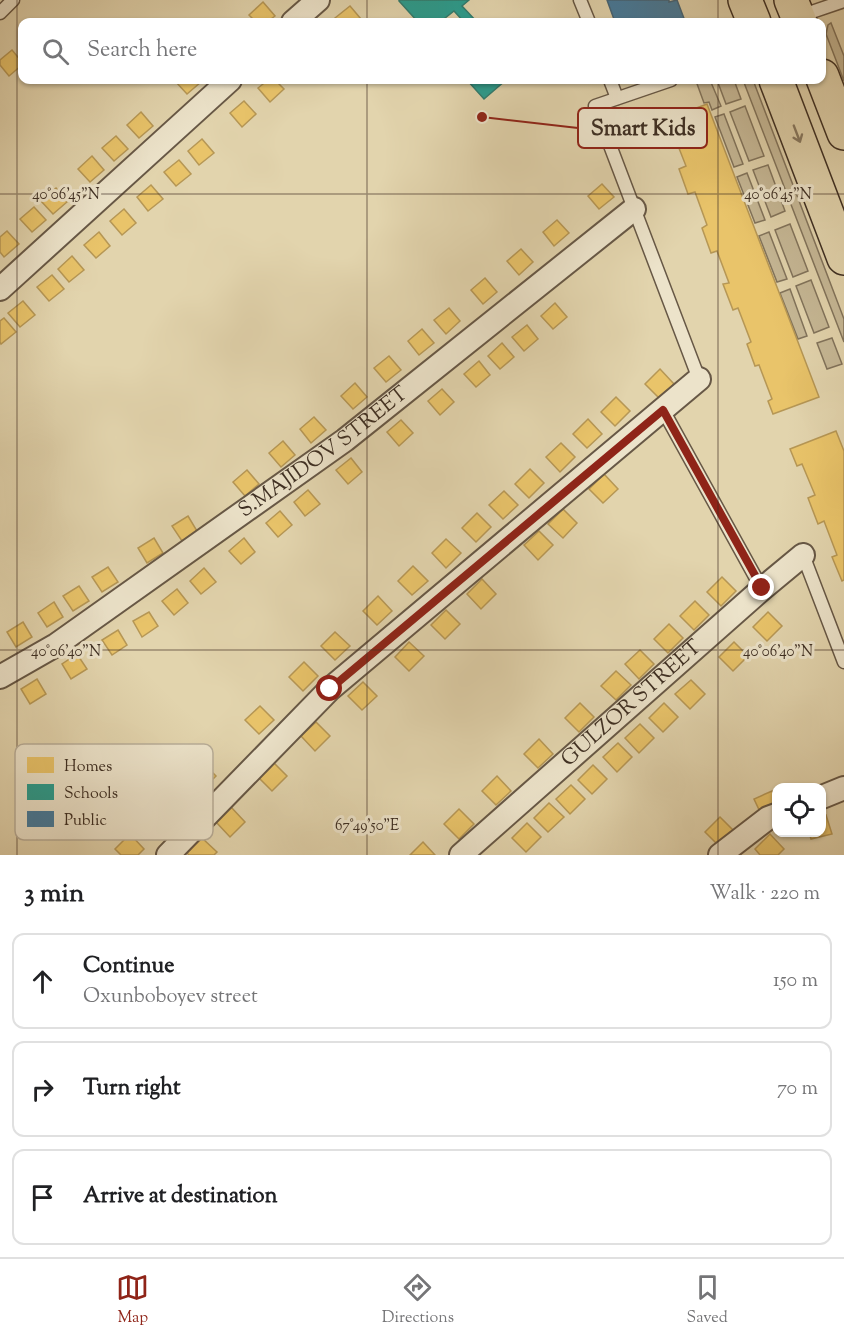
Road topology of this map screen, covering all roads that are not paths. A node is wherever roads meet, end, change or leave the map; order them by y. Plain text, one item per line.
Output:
1 (13, 0) edge
2 (318, 0) edge
3 (580, 0) edge
4 (745, 0) edge
5 (844, 1) edge
6 (0, 13) edge
7 (797, 13) edge
8 (298, 18) edge
9 (587, 18) edge
10 (752, 18) edge
11 (226, 84) edge
12 (612, 84) edge
13 (659, 84) edge
14 (778, 84) edge
15 (825, 84) edge
16 (617, 98) junction
17 (844, 134) edge
18 (634, 209) junction
19 (844, 258) edge
20 (0, 289) edge
21 (699, 380) joint
22 (663, 410) junction
23 (803, 555) joint
24 (762, 588) junction
25 (844, 662) edge
26 (0, 677) edge
27 (844, 788) edge
28 (826, 795) edge
29 (213, 809) edge
30 (772, 817) edge
31 (183, 840) edge
32 (168, 855) edge
33 (461, 855) edge
34 (720, 855) edge

1 - 6 lane
2 - 8 street
3 - 9 lane
4 - 10 main road
5 - 7 lane
11 - 20 street
12 - 16 lane
13 - 16 lane
14 -> 19 main road
15 - 17 main road
16 - 18 lane
18 - 21 lane
18 - 26 street, S.MAJIDOV STREET
21 - 22 street
22 - 24 lane
22 - 29 street
23 - 24 street, GULZOR STREET
23 - 25 lane
24 - 33 street, GULZOR STREET
27 - 28 street
30 - 34 street
31 - 32 street

